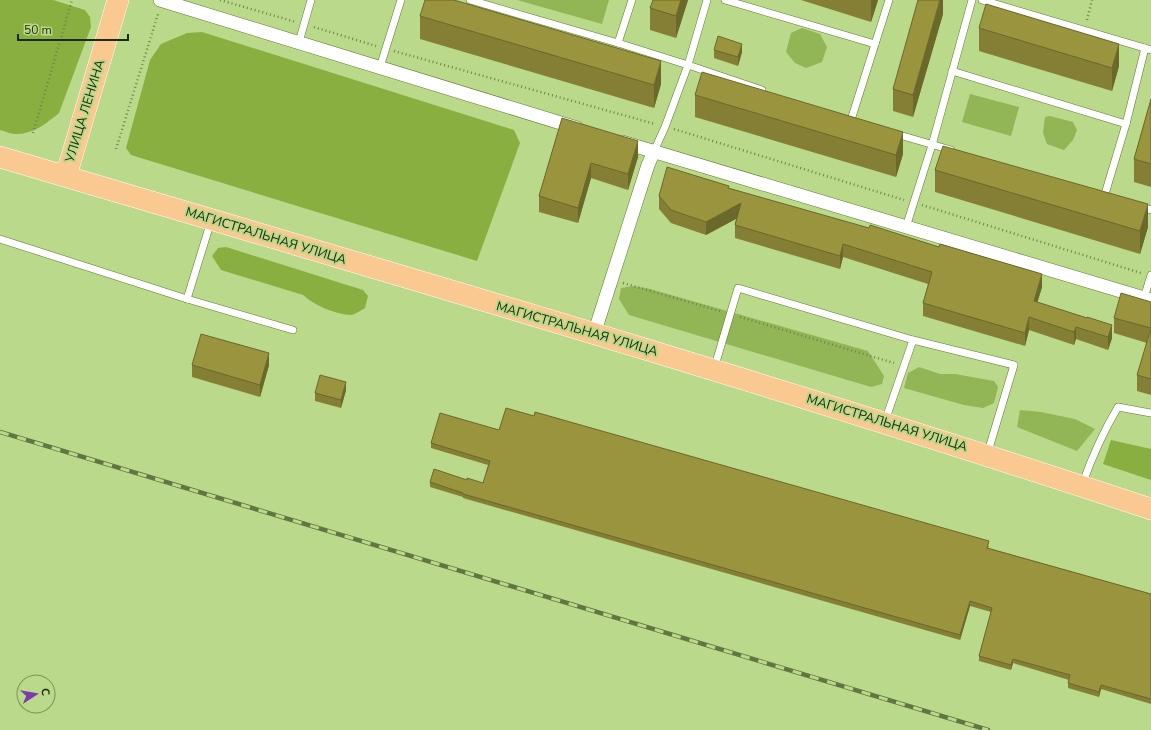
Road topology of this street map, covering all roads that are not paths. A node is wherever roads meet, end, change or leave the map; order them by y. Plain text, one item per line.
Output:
1 (118, 0) edge
2 (161, 0) edge
3 (311, 0) edge
4 (401, 0) edge
5 (470, 0) edge
6 (632, 0) edge
7 (707, 0) edge
8 (724, 0) edge
9 (889, 0) edge
10 (972, 0) edge
11 (982, 0) edge
12 (299, 42) junction
13 (618, 43) junction
14 (875, 44) junction
15 (1148, 49) edge
16 (688, 65) junction
17 (380, 67) junction
18 (952, 72) junction
19 (770, 92) edge
20 (843, 117) edge
21 (1126, 124) junction
22 (585, 130) edge
23 (888, 131) edge
24 (608, 137) edge
25 (932, 145) junction
26 (654, 151) junction
27 (962, 153) edge
28 (0, 157) edge
29 (66, 176) junction
30 (1104, 194) edge
31 (1131, 203) edge
32 (1151, 210) edge
33 (212, 219) junction
34 (906, 227) junction
35 (0, 239) edge
36 (1151, 275) edge
37 (187, 299) junction
38 (1148, 299) edge
39 (293, 330) dead end
40 (594, 334) junction
41 (913, 340) junction
42 (714, 369) junction
43 (1151, 413) edge
44 (885, 422) junction
45 (987, 455) junction
46 (1082, 486) junction
47 (1151, 509) edge

1 - 29 main road, УЛИЦА ЛЕНИНА
2 - 12 street
3 - 12 lane
4 - 17 lane
5 - 13 lane
6 - 13 lane
7 - 16 lane
8 - 14 lane
9 - 14 lane
10 - 18 lane
11 - 15 lane
12 - 17 street
13 - 16 lane
14 - 20 lane
15 - 21 lane
16 - 19 lane
16 - 26 lane
17 - 22 street
18 - 21 lane
18 - 25 lane
21 - 30 lane
23 - 25 lane
24 - 26 street
25 - 27 lane
25 - 34 lane
26 - 34 street
26 - 40 street
28 - 29 main road, МАГИСТРАЛЬНАЯ УЛИЦА
29 - 33 main road, МАГИСТРАЛЬНАЯ УЛИЦА
31 - 32 lane
33 - 37 lane
33 - 40 main road, МАГИСТРАЛЬНАЯ УЛИЦА
34 - 38 street
35 - 37 lane
36 - 38 lane
37 - 39 lane
40 - 42 main road, МАГИСТРАЛЬНАЯ УЛИЦА
41 - 42 lane
41 - 44 lane
41 - 45 lane
42 - 44 main road, МАГИСТРАЛЬНАЯ УЛИЦА
43 - 46 lane
44 - 45 main road, МАГИСТРАЛЬНАЯ УЛИЦА
45 - 46 main road, МАГИСТРАЛЬНАЯ УЛИЦА
46 - 47 main road, МАГИСТРАЛЬНАЯ УЛИЦА

